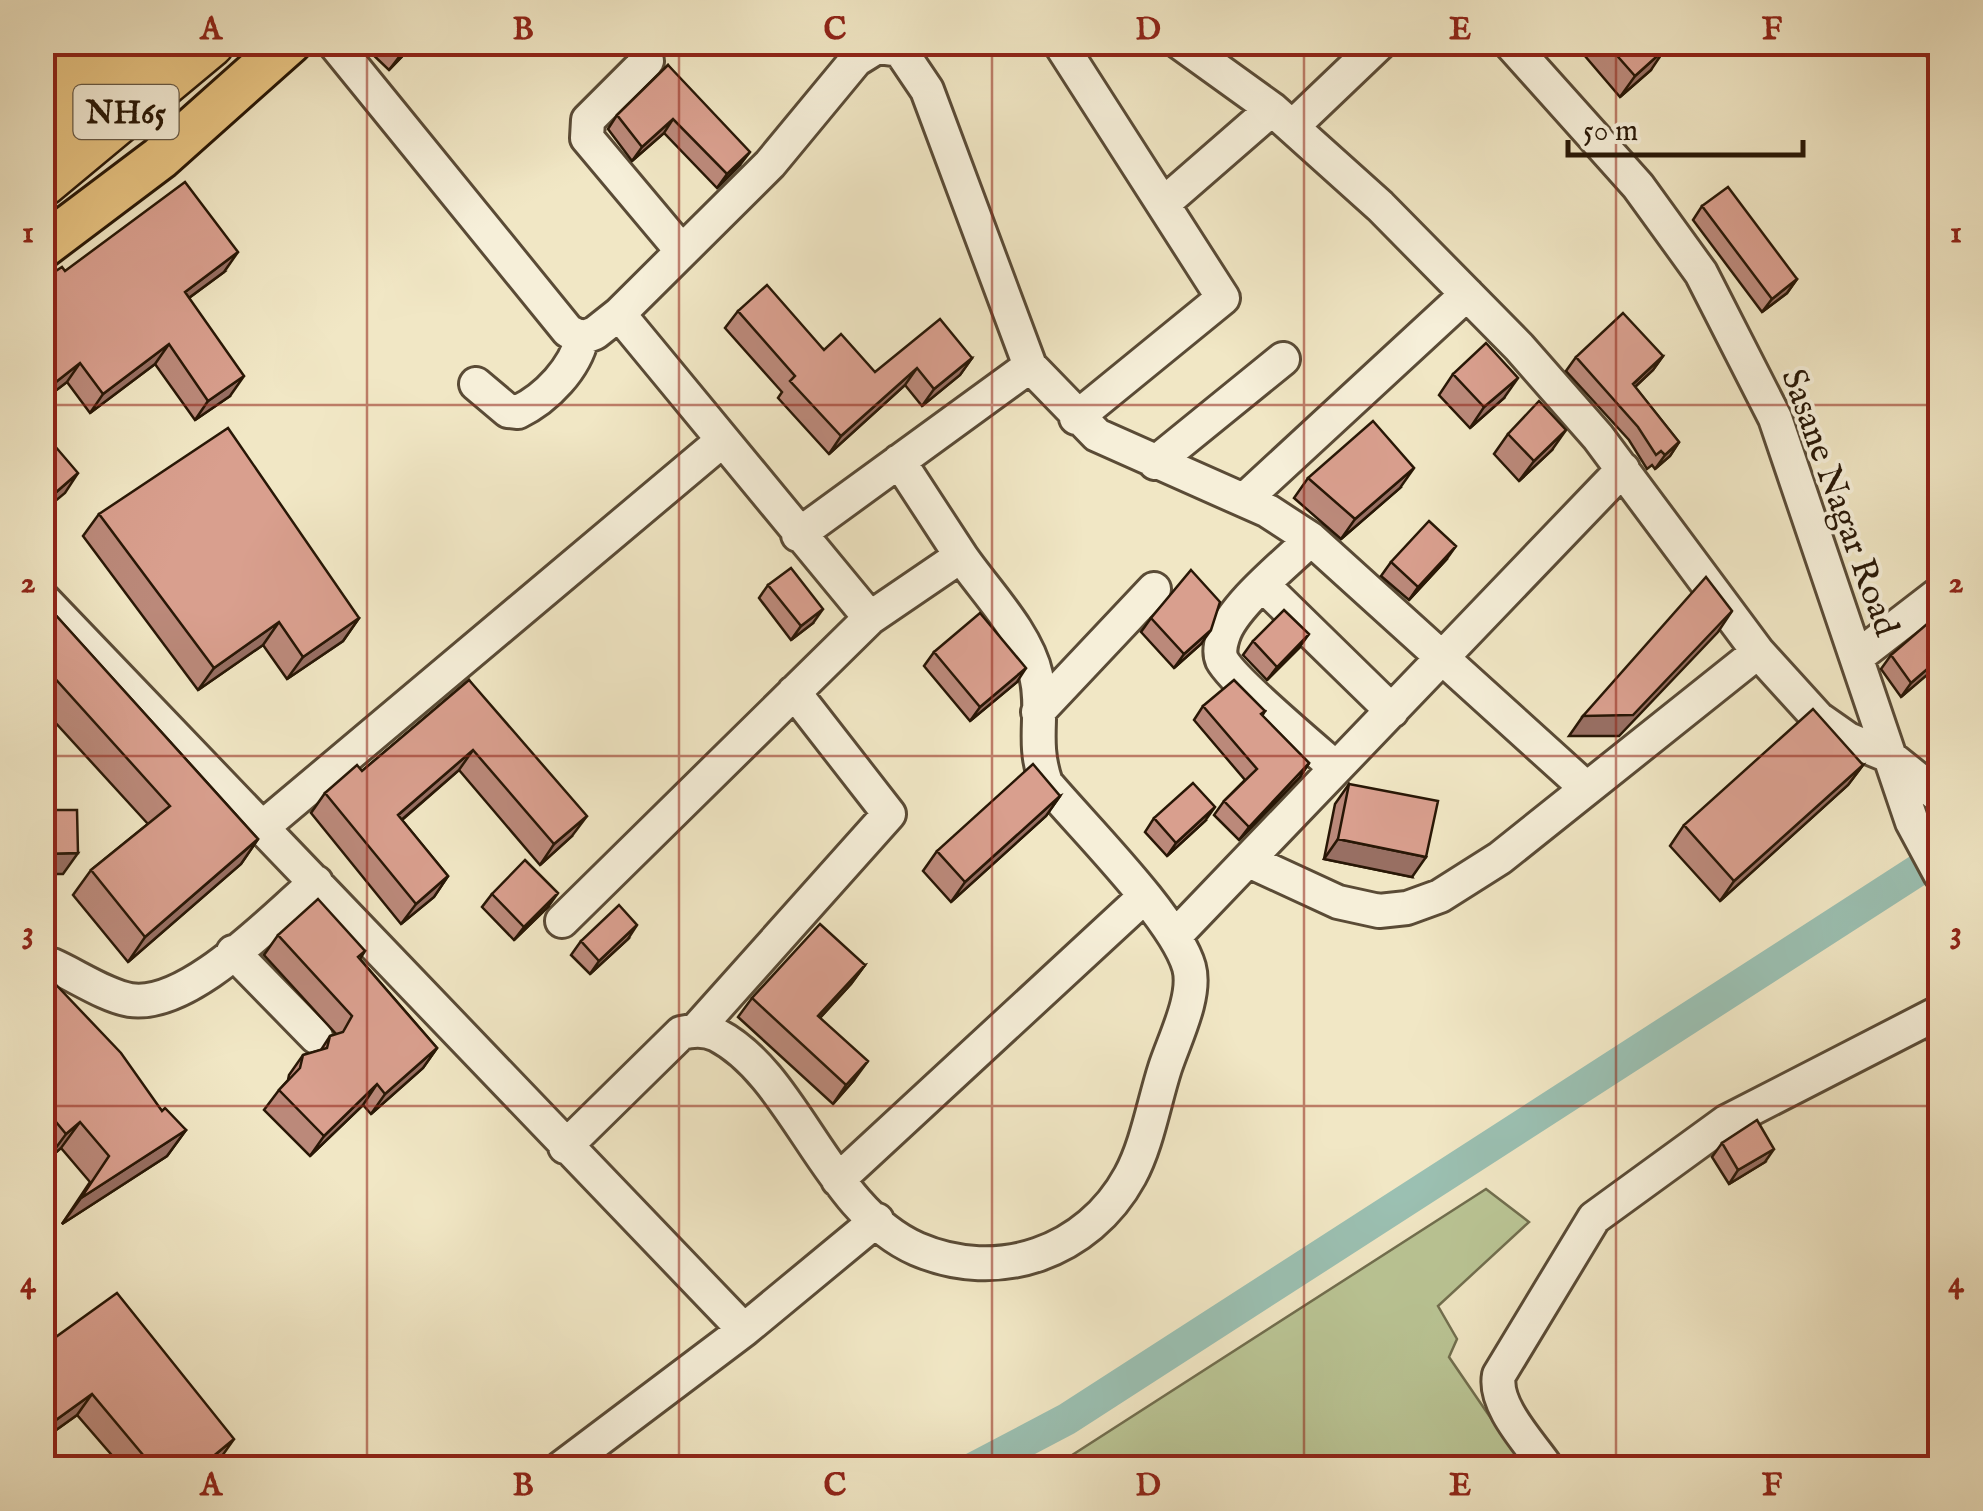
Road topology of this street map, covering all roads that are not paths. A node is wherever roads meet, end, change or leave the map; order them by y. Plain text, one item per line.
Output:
1 (75, 42) edge
2 (141, 42) edge
3 (209, 42) edge
4 (290, 42) edge
5 (333, 42) edge
6 (639, 42) edge
7 (1058, 42) edge
8 (1381, 42) edge
9 (1509, 42) edge
10 (877, 44) edge
11 (1183, 44) edge
12 (42, 70) edge
13 (1282, 118) junction
14 (42, 125) edge
15 (42, 182) edge
16 (1163, 204) junction
17 (42, 246) edge
18 (681, 250) junction
19 (1467, 294) junction
20 (619, 314) junction
21 (582, 338) junction
22 (1283, 360) dead end
23 (1030, 366) junction
24 (476, 384) dead end
25 (1076, 418) junction
26 (723, 440) junction
27 (899, 461) junction
28 (1155, 463) junction
29 (1624, 469) junction
30 (1244, 500) junction
31 (798, 535) junction
32 (1311, 540) junction
33 (961, 556) junction
34 (1263, 585) junction
35 (1154, 588) dead end
36 (1940, 593) edge
37 (42, 598) edge
38 (870, 618) junction
39 (1758, 652) junction
40 (1857, 658) junction
41 (1442, 662) junction
42 (794, 692) junction
43 (1392, 711) junction
44 (1038, 712) junction
45 (1888, 756) junction
46 (1335, 767) junction
47 (1586, 788) junction
48 (1940, 797) edge
49 (264, 826) junction
50 (1249, 861) junction
51 (1940, 874) edge
52 (316, 882) junction
53 (1144, 898) junction
54 (562, 921) dead end
55 (1176, 935) junction
56 (233, 952) junction
57 (42, 966) edge
58 (1940, 1012) edge
59 (696, 1030) junction
60 (316, 1036) dead end
61 (565, 1147) junction
62 (838, 1180) junction
63 (877, 1220) junction
64 (744, 1330) junction
65 (562, 1468) edge
66 (1547, 1468) edge

1 - 12 main road
2 - 14 highway, NH65
3 - 15 highway, NH65
4 - 17 main road
5 - 21 street
6 - 18 street
7 - 16 street
8 - 13 street
9 - 40 street, Sasane Nagar Road
10 - 18 street
10 - 23 street
11 - 13 street
13 - 16 street
13 - 19 street
16 - 25 street
18 - 20 street
19 - 29 street
19 - 30 street
20 - 21 street
20 - 26 street
21 - 24 street
22 - 28 street
23 - 25 street
23 - 27 street
25 - 28 street
26 - 31 street
26 - 49 street
27 - 31 street
27 - 33 street
28 - 30 street
29 - 39 street
29 - 41 street
30 - 32 street
31 - 38 street
32 - 34 street
32 - 41 street
33 - 38 street
33 - 44 street
34 - 43 street
34 - 46 street
35 - 44 street
36 - 40 street
37 - 49 street
38 - 42 street
39 - 45 street
39 - 47 street
40 - 45 street, Sasane Nagar Road
41 - 43 street
41 - 47 street
42 - 54 street
42 - 59 street
43 - 46 street
44 - 53 street
45 - 48 street
45 - 51 street, Sasane Nagar Road
46 - 50 street
47 - 50 street
49 - 52 street
50 - 55 street
52 - 56 street
52 - 61 street
53 - 55 street
53 - 62 street
55 - 63 street
56 - 57 street
56 - 60 street
58 - 66 street
59 - 61 street
59 - 62 street
61 - 64 street
62 - 63 street
63 - 64 street
64 - 65 street

